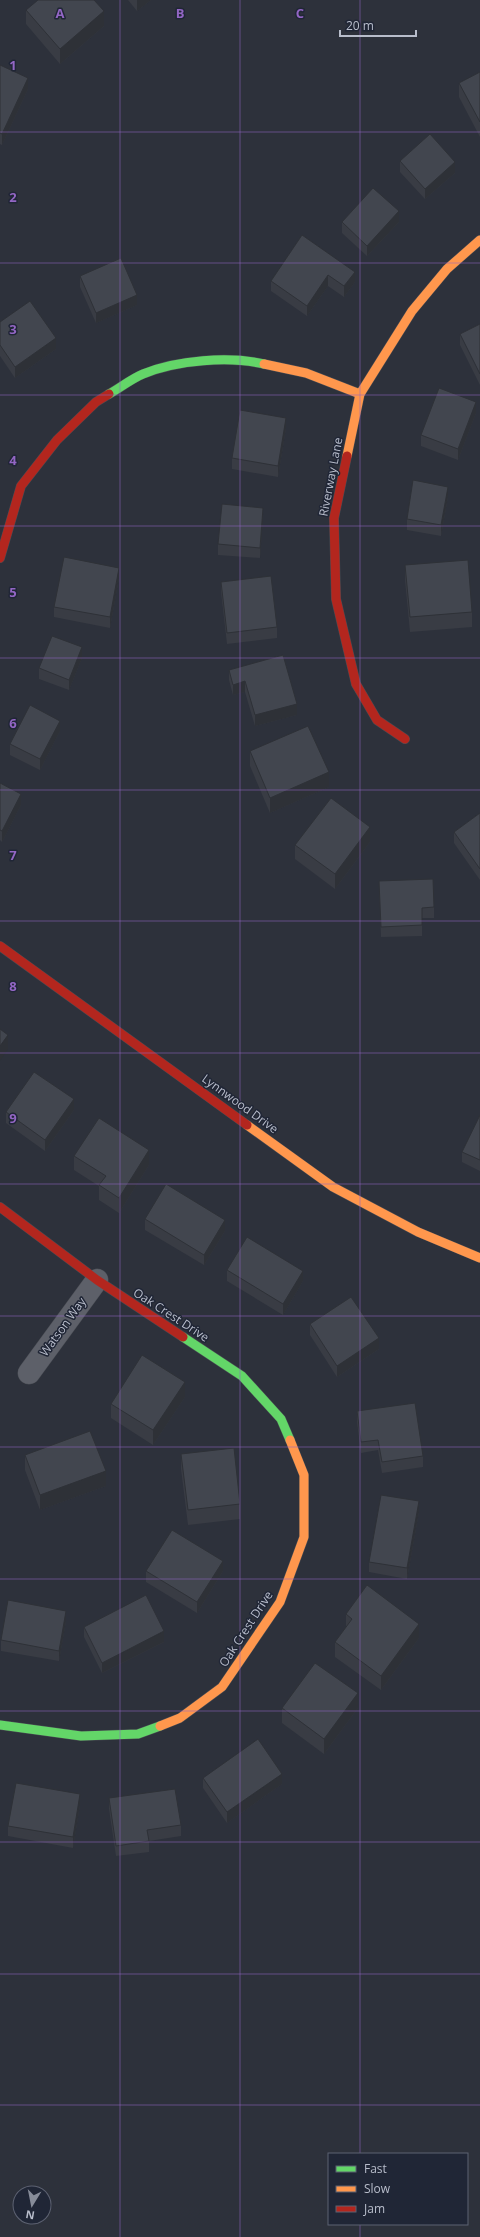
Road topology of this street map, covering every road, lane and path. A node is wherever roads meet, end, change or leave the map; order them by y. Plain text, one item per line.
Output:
1 (480, 240) edge
2 (360, 394) junction
3 (0, 558) edge
4 (405, 739) dead end
5 (0, 946) edge
6 (0, 1207) edge
7 (480, 1258) edge
8 (97, 1280) junction
9 (29, 1373) dead end
10 (0, 1725) edge

1 - 2 street, Riverway Lane
2 - 3 street
2 - 4 street, Riverway Lane
5 - 7 street, Lynnwood Drive
6 - 8 street, Oak Crest Drive
8 - 9 street, Watson Way
8 - 10 street, Oak Crest Drive

